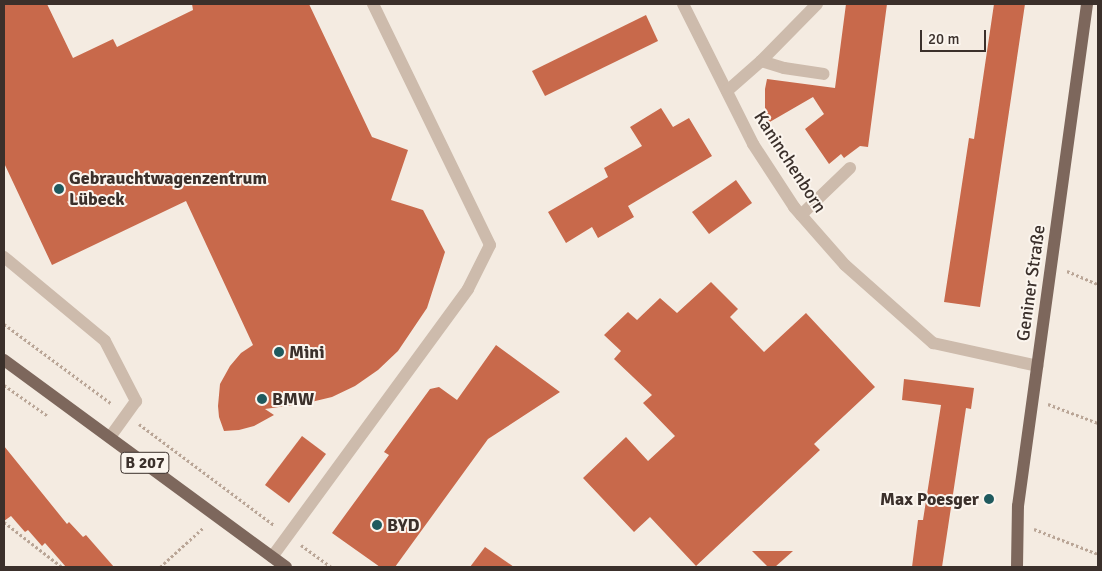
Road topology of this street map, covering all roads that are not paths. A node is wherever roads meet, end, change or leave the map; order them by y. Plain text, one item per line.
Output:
1 (373, 4) edge
2 (682, 4) edge
3 (817, 4) edge
4 (1087, 4) edge
5 (761, 60) junction
6 (824, 74) dead end
7 (727, 91) junction
8 (850, 168) dead end
9 (801, 215) junction
10 (4, 257) edge
11 (4, 360) edge
12 (1038, 366) junction
13 (110, 437) junction
14 (272, 557) junction
15 (286, 567) edge
16 (1017, 567) edge

1 - 14 street
2 - 7 street, Kaninchenborn
3 - 5 street
4 - 12 main road, Geniner Straße
5 - 6 street
5 - 7 street
7 - 9 street, Kaninchenborn
8 - 9 street
9 - 12 street, Kaninchenborn
10 - 13 street
11 - 13 main road, B 207
12 - 16 main road, Geniner Straße
13 - 14 main road, B 207
14 - 15 main road, B 207

